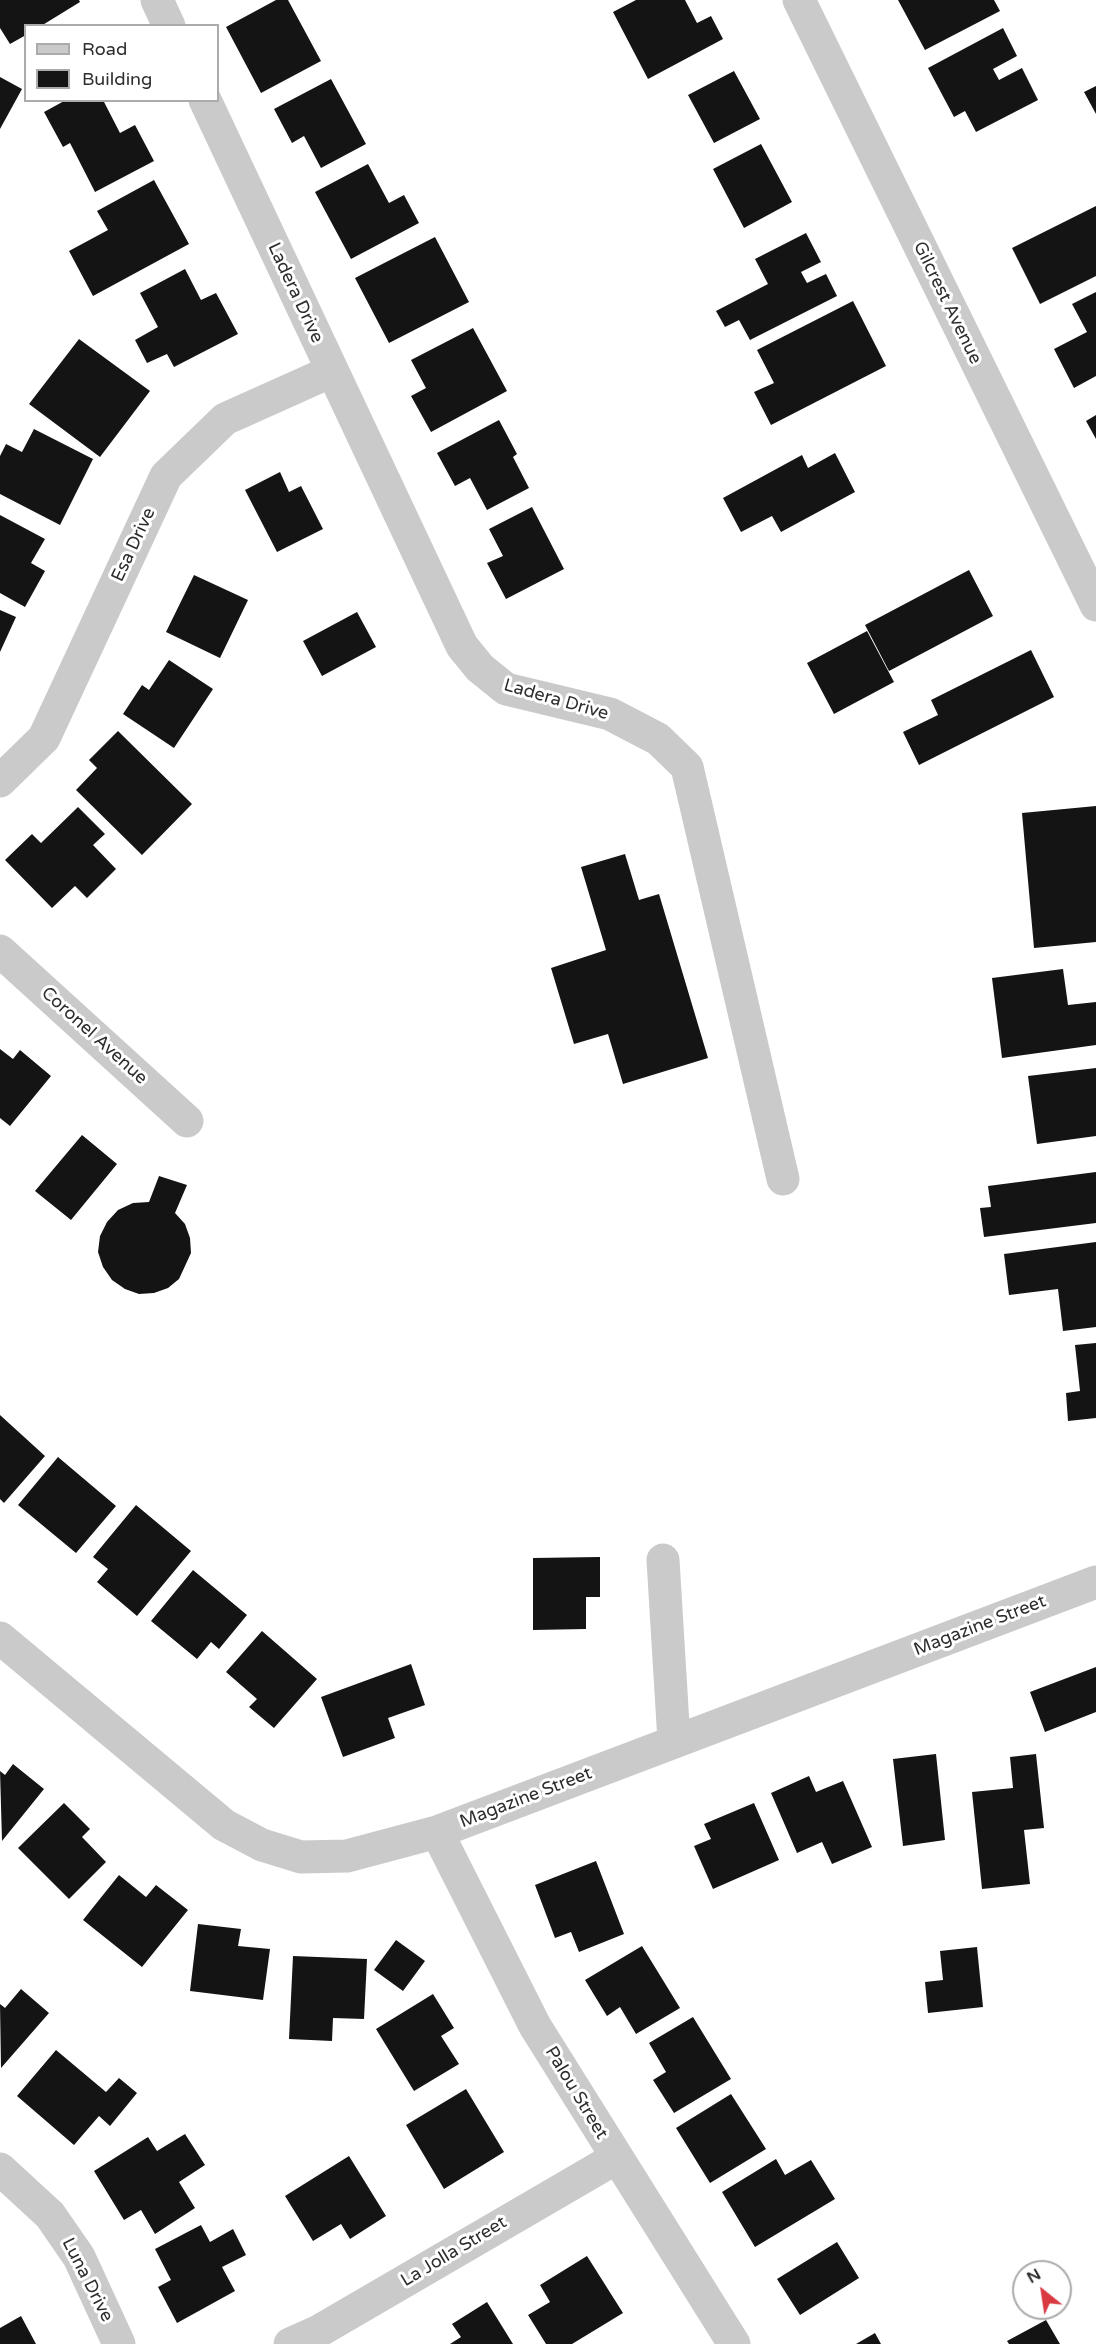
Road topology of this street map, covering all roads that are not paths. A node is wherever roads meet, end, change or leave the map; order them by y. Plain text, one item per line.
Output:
1 (157, 0) edge
2 (799, 0) edge
3 (168, 24) edge
4 (206, 102) edge
5 (332, 371) junction
6 (1096, 605) edge
7 (0, 781) edge
8 (0, 951) edge
9 (187, 1121) dead end
10 (783, 1179) dead end
11 (663, 1560) dead end
12 (1096, 1582) edge
13 (0, 1638) edge
14 (674, 1741) junction
15 (437, 1832) junction
16 (616, 2158) junction
17 (0, 2169) edge
18 (119, 2344) edge
19 (290, 2344) edge
20 (734, 2344) edge

1 - 3 street
2 - 6 street, Gilcrest Avenue
4 - 5 street, Ladera Drive
5 - 7 street, Esa Drive
5 - 10 street, Ladera Drive
8 - 9 street, Coronel Avenue
11 - 14 street
12 - 14 street, Magazine Street
13 - 15 street, Magazine Street
14 - 15 street, Magazine Street
15 - 16 street, Palou Street
16 - 19 street, La Jolla Street
16 - 20 street, Palou Street
17 - 18 street, Luna Drive

